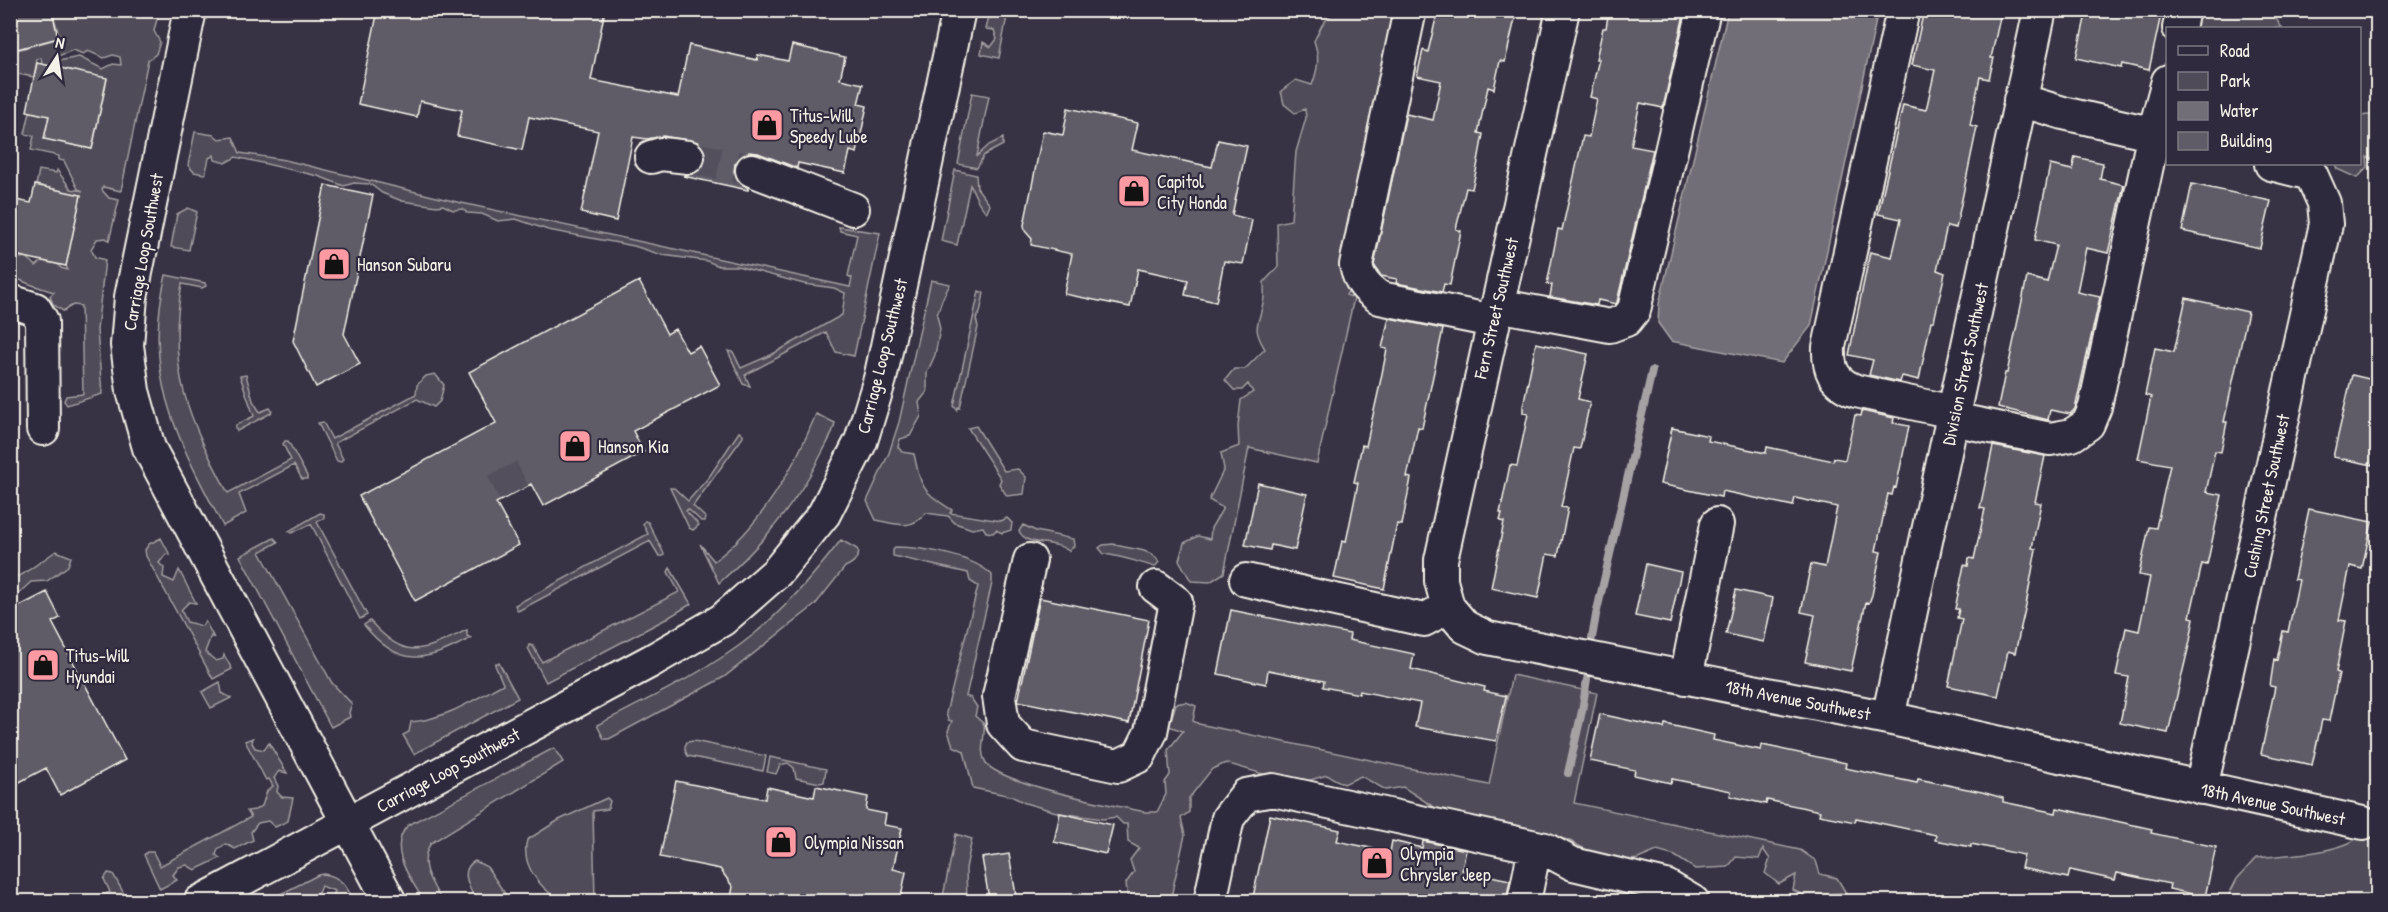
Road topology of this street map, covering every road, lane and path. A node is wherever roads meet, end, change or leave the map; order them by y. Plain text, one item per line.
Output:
1 (190, 10) edge
2 (959, 10) edge
3 (1410, 10) edge
4 (1563, 10) edge
5 (1704, 10) edge
6 (1903, 10) edge
7 (2040, 10) edge
8 (2183, 10) edge
9 (2179, 27) edge
10 (2166, 96) edge
11 (2020, 100) junction
12 (2161, 135) edge
13 (651, 157) dead end
14 (688, 157) tunnel mouth
15 (2275, 165) edge
16 (752, 170) tunnel mouth
17 (853, 209) dead end
18 (10, 301) edge
19 (1495, 313) junction
20 (1954, 416) junction
21 (43, 429) dead end
22 (1717, 524) dead end
23 (1030, 560) dead end
24 (1246, 580) dead end
25 (1156, 587) dead end
26 (1448, 607) junction
27 (1686, 678) junction
28 (1888, 718) junction
29 (2201, 788) junction
30 (348, 823) junction
31 (2363, 823) dead end
32 (1535, 847) junction
33 (200, 902) edge
34 (390, 902) edge
35 (1210, 902) edge
36 (1524, 902) edge
37 (1693, 902) edge

1 - 30 street, Carriage Loop Southwest
2 - 30 street, Carriage Loop Southwest
3 - 19 street
4 - 19 street, Fern Street Southwest
5 - 19 street
6 - 20 street
7 - 11 street, Division Street Southwest
8 - 9 street
10 - 12 street
11 - 12 street
11 - 20 street, Division Street Southwest
12 - 20 street
13 - 14 street
15 - 29 street, Cushing Street Southwest
16 - 17 street
18 - 21 street
19 - 26 street, Fern Street Southwest
20 - 28 street, Division Street Southwest
22 - 27 street
23 - 25 street
24 - 26 street
26 - 27 street, 18th Avenue Southwest
27 - 28 street, 18th Avenue Southwest
28 - 29 street, 18th Avenue Southwest
29 - 31 street, 18th Avenue Southwest
30 - 33 street
30 - 34 street
32 - 35 street
32 - 36 street
32 - 37 street

